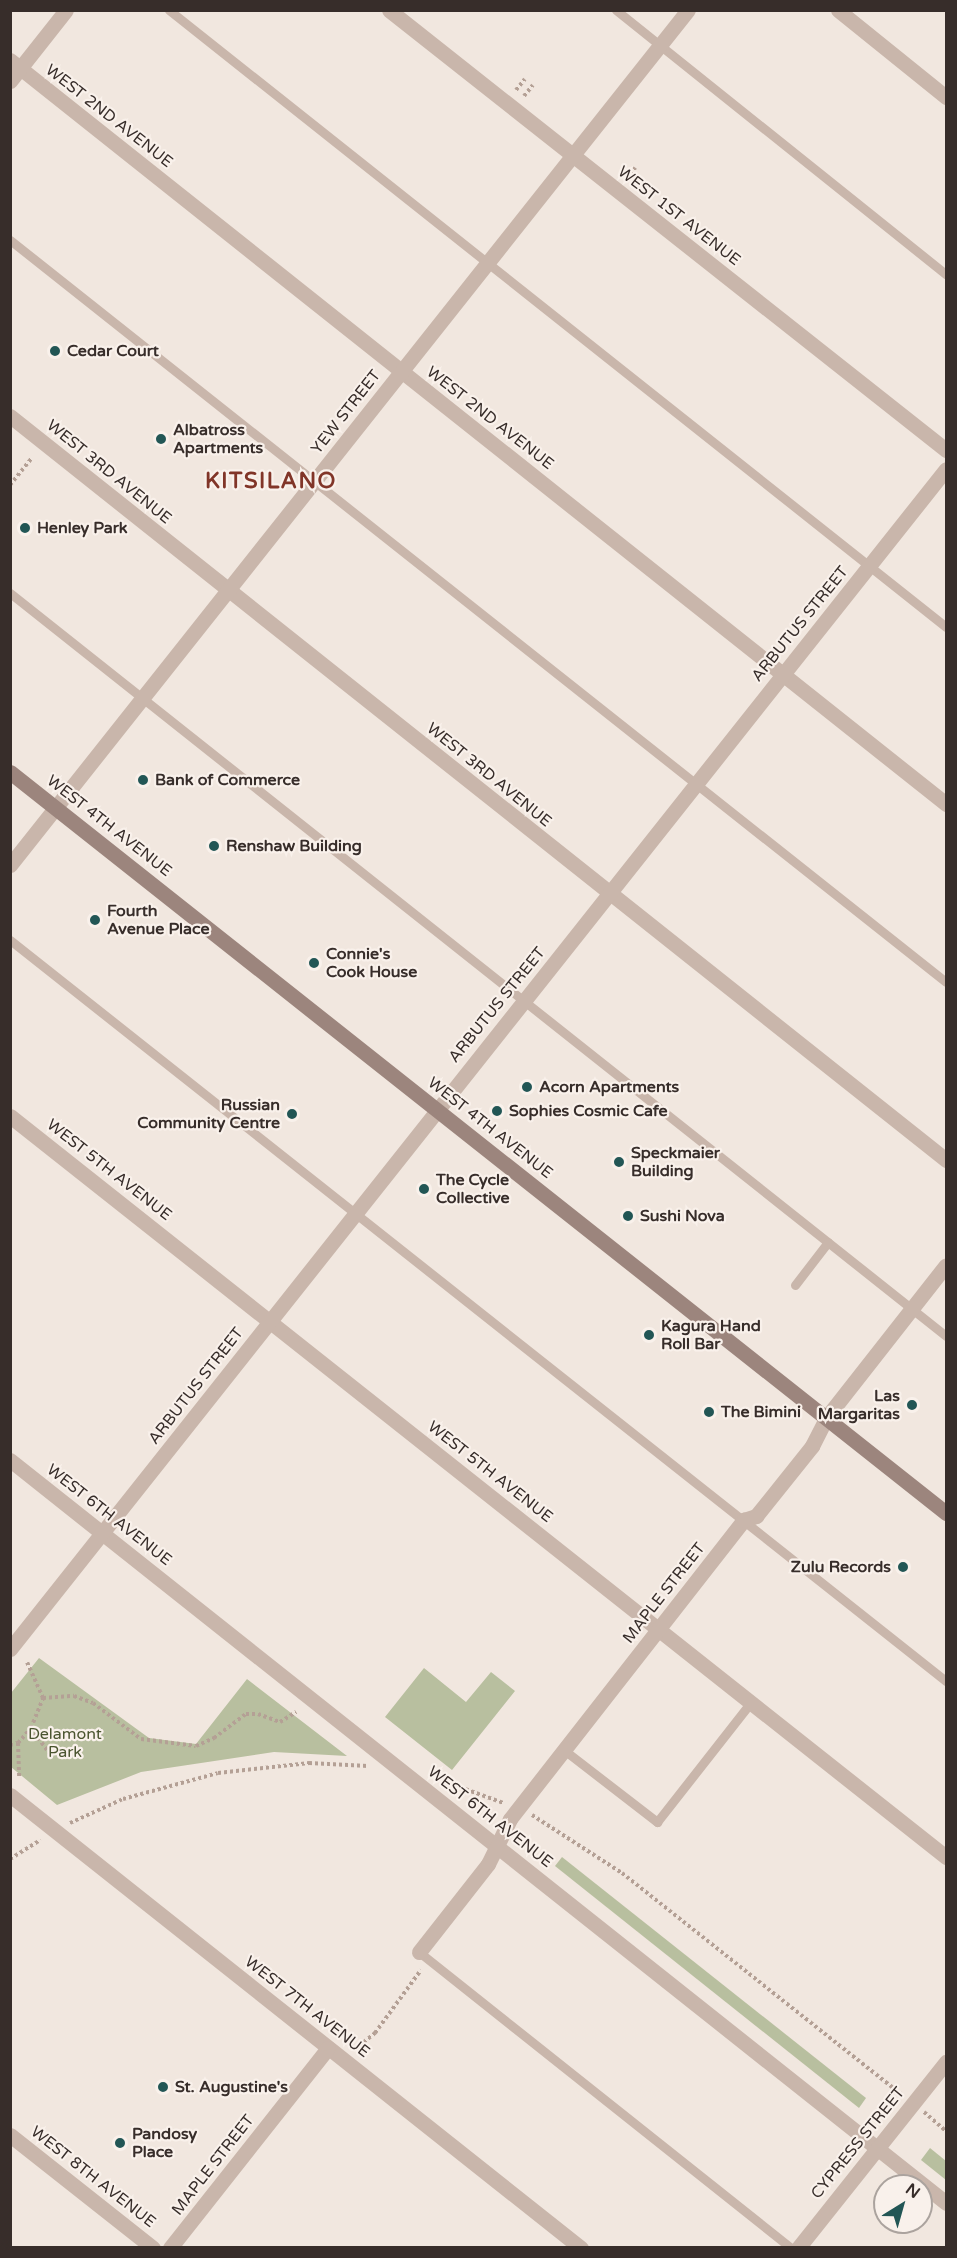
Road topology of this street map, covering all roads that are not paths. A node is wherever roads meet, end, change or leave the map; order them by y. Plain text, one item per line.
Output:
1 (66, 10) edge
2 (169, 10) edge
3 (389, 10) edge
4 (616, 10) edge
5 (688, 10) edge
6 (838, 10) edge
7 (660, 45) junction
8 (16, 64) edge
9 (10, 81) edge
10 (946, 97) edge
11 (573, 155) junction
12 (10, 240) edge
13 (487, 264) junction
14 (946, 274) edge
15 (402, 371) junction
16 (10, 416) edge
17 (946, 451) edge
18 (946, 463) edge
19 (946, 469) edge
20 (314, 481) junction
21 (869, 566) junction
22 (228, 590) junction
23 (10, 593) edge
24 (946, 627) edge
25 (783, 674) junction
26 (143, 698) junction
27 (10, 772) edge
28 (697, 782) junction
29 (946, 804) edge
30 (56, 807) junction
31 (10, 865) edge
32 (609, 893) junction
33 (10, 940) edge
34 (946, 982) edge
35 (524, 999) junction
36 (437, 1108) junction
37 (10, 1116) edge
38 (946, 1160) edge
39 (356, 1214) junction
40 (828, 1242) junction
41 (946, 1265) edge
42 (795, 1285) dead end
43 (912, 1309) junction
44 (271, 1321) junction
45 (946, 1336) edge
46 (826, 1418) junction
47 (10, 1460) edge
48 (946, 1513) edge
49 (744, 1520) junction
50 (103, 1533) junction
51 (659, 1629) junction
52 (10, 1649) edge
53 (946, 1681) edge
54 (751, 1702) junction
55 (564, 1750) junction
56 (10, 1795) edge
57 (497, 1846) junction
58 (946, 1857) edge
59 (424, 1956) joint
60 (328, 2048) junction
61 (946, 2062) edge
62 (10, 2135) edge
63 (878, 2148) junction
64 (946, 2203) edge
65 (153, 2247) edge
66 (170, 2247) edge
67 (581, 2247) edge
68 (791, 2247) edge
69 (798, 2247) edge

1 - 8 street
2 - 13 lane
3 - 11 street, WEST 1ST AVENUE
4 - 7 lane
5 - 7 street, YEW STREET
6 - 10 street
7 - 11 street, YEW STREET
7 - 14 lane
8 - 9 street
8 - 15 street, WEST 2ND AVENUE
11 - 13 street, YEW STREET
11 - 17 street, WEST 1ST AVENUE
12 - 20 lane
13 - 15 street, YEW STREET
13 - 21 lane
15 - 20 street, YEW STREET
15 - 25 street, WEST 2ND AVENUE
16 - 22 street, WEST 3RD AVENUE
17 - 18 street
19 - 21 street, ARBUTUS STREET
20 - 22 street, YEW STREET
20 - 28 lane
21 - 24 lane
21 - 25 street, ARBUTUS STREET
22 - 26 street, YEW STREET
22 - 32 street, WEST 3RD AVENUE
23 - 26 lane
25 - 28 street, ARBUTUS STREET
25 - 29 street, WEST 2ND AVENUE
26 - 30 street, YEW STREET
26 - 35 lane
27 - 30 main road, WEST 4TH AVENUE
28 - 32 street, ARBUTUS STREET
28 - 34 lane
30 - 31 street, YEW STREET
30 - 36 main road, WEST 4TH AVENUE
32 - 35 street, ARBUTUS STREET
32 - 38 street, WEST 3RD AVENUE
33 - 39 lane
35 - 36 street, ARBUTUS STREET
35 - 40 lane
36 - 39 street, ARBUTUS STREET
36 - 46 main road, WEST 4TH AVENUE
37 - 44 street, WEST 5TH AVENUE
39 - 44 street, ARBUTUS STREET
39 - 49 lane
40 - 42 lane
40 - 43 lane
41 - 43 street, MAPLE STREET
43 - 45 lane
43 - 46 street, MAPLE STREET
44 - 50 street, ARBUTUS STREET
44 - 51 street, WEST 5TH AVENUE
46 - 48 main road, WEST 4TH AVENUE
46 - 49 street, MAPLE STREET
47 - 50 street, WEST 6TH AVENUE
49 - 51 street, MAPLE STREET
49 - 53 lane
50 - 52 street, ARBUTUS STREET
50 - 57 street, WEST 6TH AVENUE
51 - 54 street, WEST 5TH AVENUE
51 - 55 street, MAPLE STREET
54 - 55 lane
54 - 58 street, WEST 5TH AVENUE
55 - 57 street, MAPLE STREET
56 - 60 street, WEST 7TH AVENUE
57 - 59 street, MAPLE STREET
57 - 63 street, WEST 6TH AVENUE
59 - 68 lane
60 - 66 street, MAPLE STREET
60 - 67 street, WEST 7TH AVENUE
61 - 63 street, CYPRESS STREET
62 - 65 street, WEST 8TH AVENUE
63 - 64 street, WEST 6TH AVENUE
63 - 69 street, CYPRESS STREET

